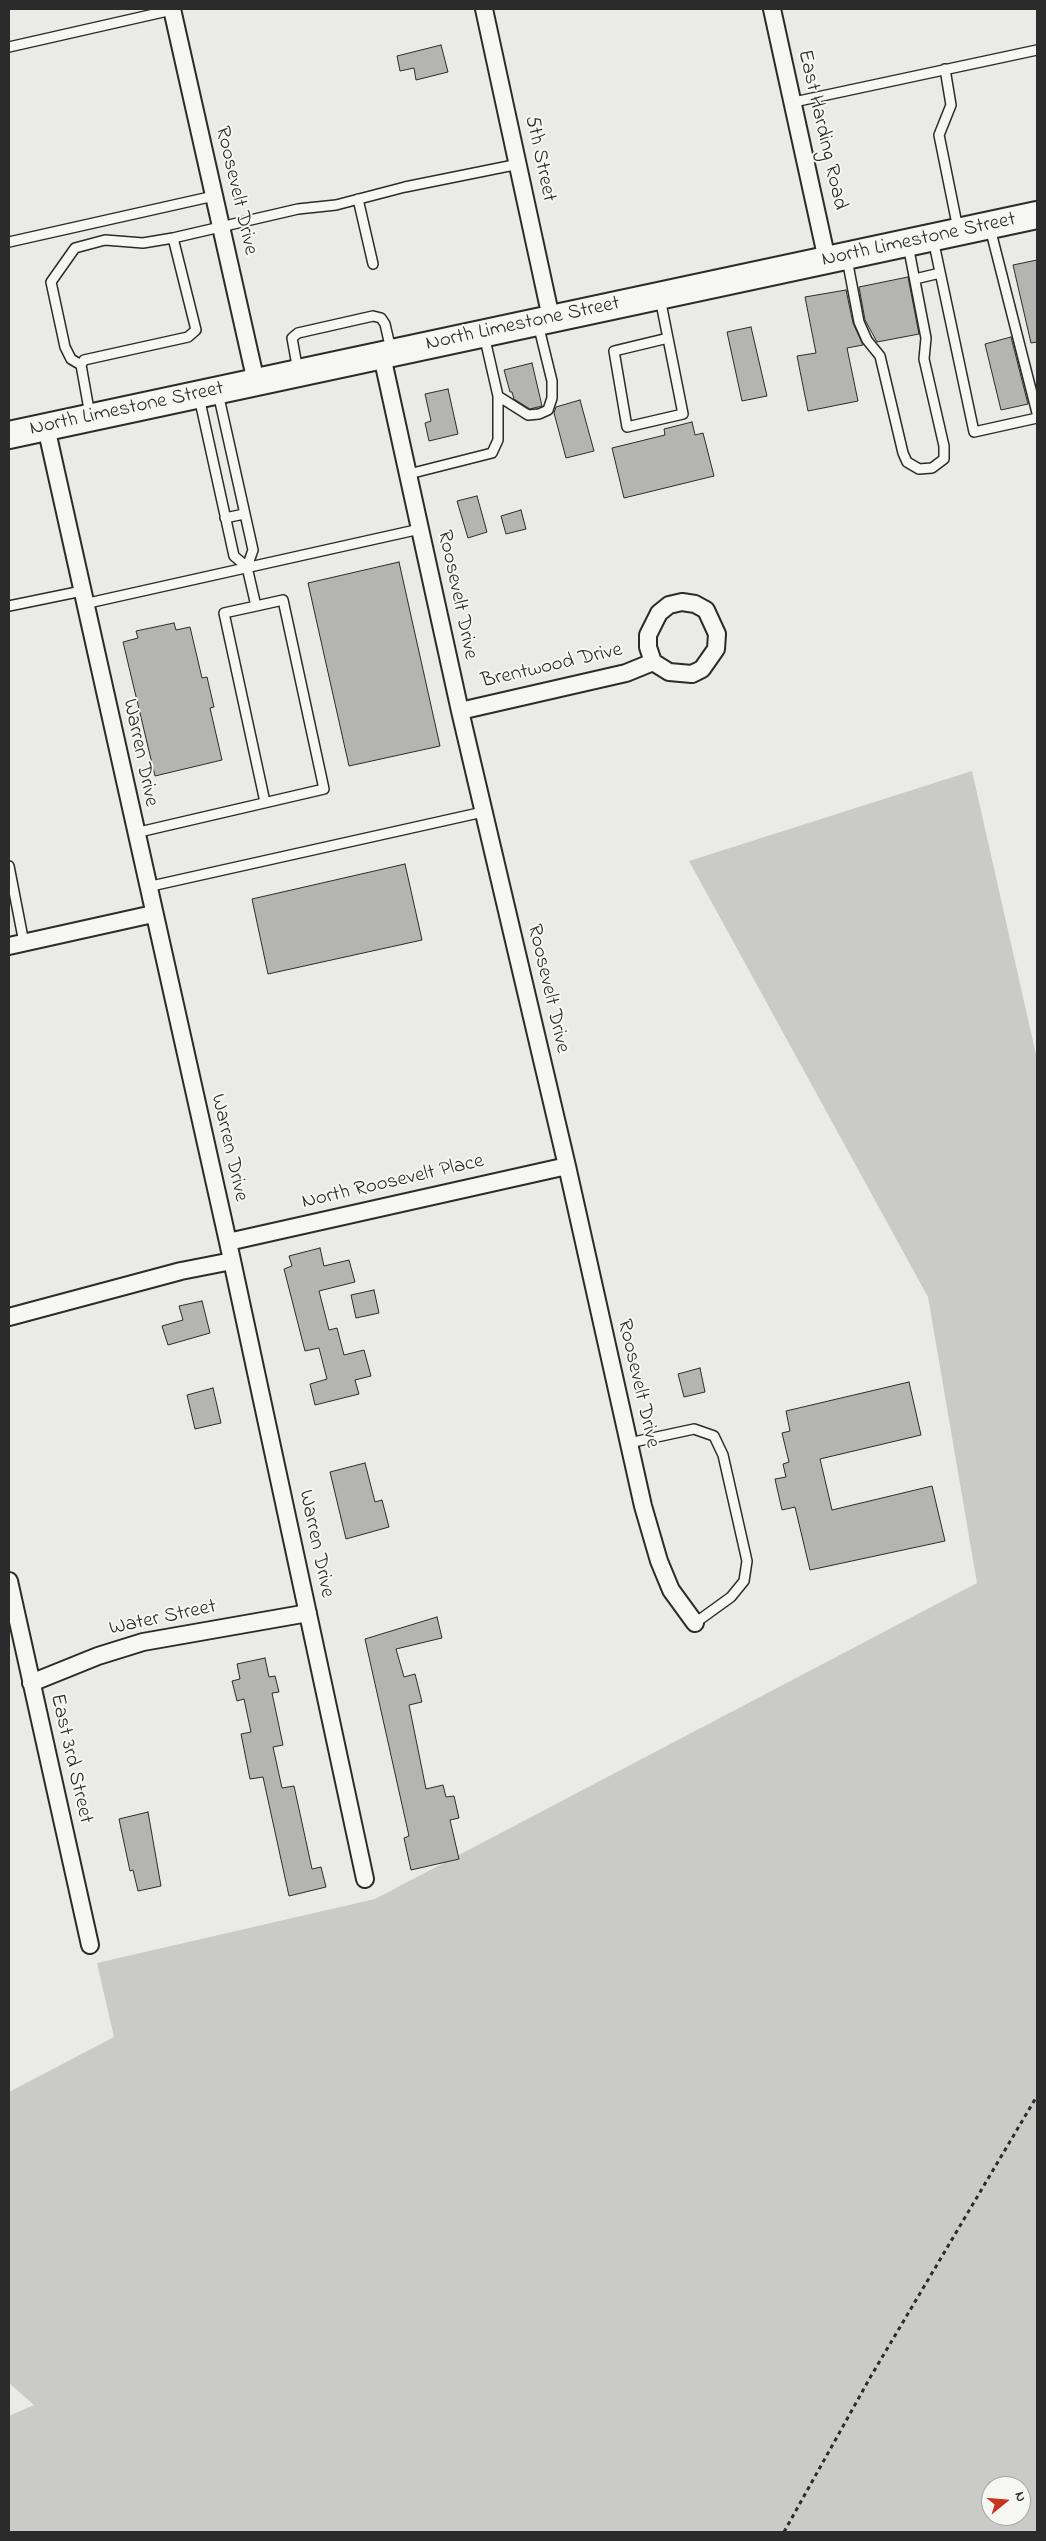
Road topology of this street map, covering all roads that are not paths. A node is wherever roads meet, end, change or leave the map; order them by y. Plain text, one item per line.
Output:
1 (172, 9) edge
2 (484, 9) edge
3 (772, 9) edge
4 (9, 47) edge
5 (1037, 50) edge
6 (945, 69) junction
7 (794, 102) junction
8 (519, 164) junction
9 (214, 196) junction
10 (358, 199) junction
11 (1037, 216) edge
12 (990, 226) junction
13 (221, 227) junction
14 (959, 232) junction
15 (174, 238) junction
16 (933, 238) junction
17 (9, 242) edge
18 (908, 243) junction
19 (373, 264) dead end
20 (841, 265) junction
21 (940, 273) junction
22 (914, 279) junction
23 (659, 295) junction
24 (544, 320) junction
25 (483, 332) junction
26 (668, 338) junction
27 (387, 355) junction
28 (81, 364) junction
29 (298, 373) junction
30 (256, 382) junction
31 (208, 393) junction
32 (498, 396) junction
33 (1037, 413) edge
34 (91, 418) junction
35 (1037, 418) edge
36 (46, 427) junction
37 (9, 435) edge
38 (409, 474) junction
39 (244, 514) junction
40 (225, 518) junction
41 (420, 529) junction
42 (247, 567) junction
43 (83, 598) junction
44 (9, 606) edge
45 (256, 606) junction
46 (653, 662) junction
47 (460, 711) junction
48 (265, 802) junction
49 (483, 812) junction
50 (135, 833) junction
51 (9, 866) edge
52 (147, 887) junction
53 (153, 914) junction
54 (16, 944) edge
55 (567, 1166) junction
56 (228, 1242) junction
57 (232, 1261) junction
58 (9, 1318) edge
59 (629, 1443) junction
60 (9, 1582) edge
61 (308, 1613) junction
62 (695, 1623) joint
63 (31, 1683) junction
64 (365, 1879) dead end
65 (90, 1945) dead end

1 - 4 lane
1 - 9 street, Roosevelt Drive
2 - 8 street, 5th Street
3 - 7 street, East Harding Road
5 - 6 lane
6 - 7 lane
6 - 14 lane
7 - 20 street, East Harding Road
8 - 10 lane
8 - 24 street, 5th Street
9 - 13 street, Roosevelt Drive
9 - 17 lane
10 - 13 lane
10 - 19 lane
11 - 12 main road, North Limestone Street
12 - 14 main road, North Limestone Street
12 - 33 lane
13 - 15 lane
13 - 30 street, Roosevelt Drive
14 - 16 main road, North Limestone Street
15 - 28 lane
15 - 28 lane
16 - 18 main road, North Limestone Street
16 - 21 lane
18 - 20 main road, North Limestone Street
18 - 22 lane
20 - 22 lane
20 - 23 main road, North Limestone Street
21 - 22 lane
21 - 35 lane
23 - 24 main road, North Limestone Street
23 - 26 lane
24 - 25 main road, North Limestone Street
24 - 32 lane
25 - 27 main road, North Limestone Street
25 - 32 lane
26 - 26 lane
27 - 29 main road, North Limestone Street
27 - 29 lane
27 - 38 street, Roosevelt Drive
28 - 34 lane
29 - 30 main road, North Limestone Street
30 - 31 main road, North Limestone Street
31 - 34 main road, North Limestone Street
31 - 39 lane
31 - 40 lane
32 - 38 lane
34 - 36 main road, North Limestone Street
36 - 37 main road, North Limestone Street
36 - 43 street, Warren Drive
38 - 41 street, Roosevelt Drive
39 - 40 lane
39 - 42 lane
40 - 42 lane
41 - 42 lane
41 - 47 street, Roosevelt Drive
42 - 43 lane
42 - 45 lane
43 - 44 lane
43 - 50 street, Warren Drive
45 - 48 lane
45 - 48 lane
46 - 46 street, Brentwood Drive
46 - 47 street, Brentwood Drive
47 - 49 street, Roosevelt Drive
48 - 50 lane
49 - 52 lane
49 - 55 street, Roosevelt Drive
50 - 52 street, Warren Drive
51 - 54 lane
52 - 53 street, Warren Drive
53 - 54 street
53 - 56 street, Warren Drive
55 - 56 street, North Roosevelt Place
55 - 59 street, Roosevelt Drive
56 - 57 street, Warren Drive
57 - 58 street
57 - 61 street, Warren Drive
59 - 62 street, Roosevelt Drive
59 - 62 lane
60 - 63 street, East 3rd Street
61 - 63 street, Water Street
61 - 64 street, Warren Drive
63 - 65 street, East 3rd Street

